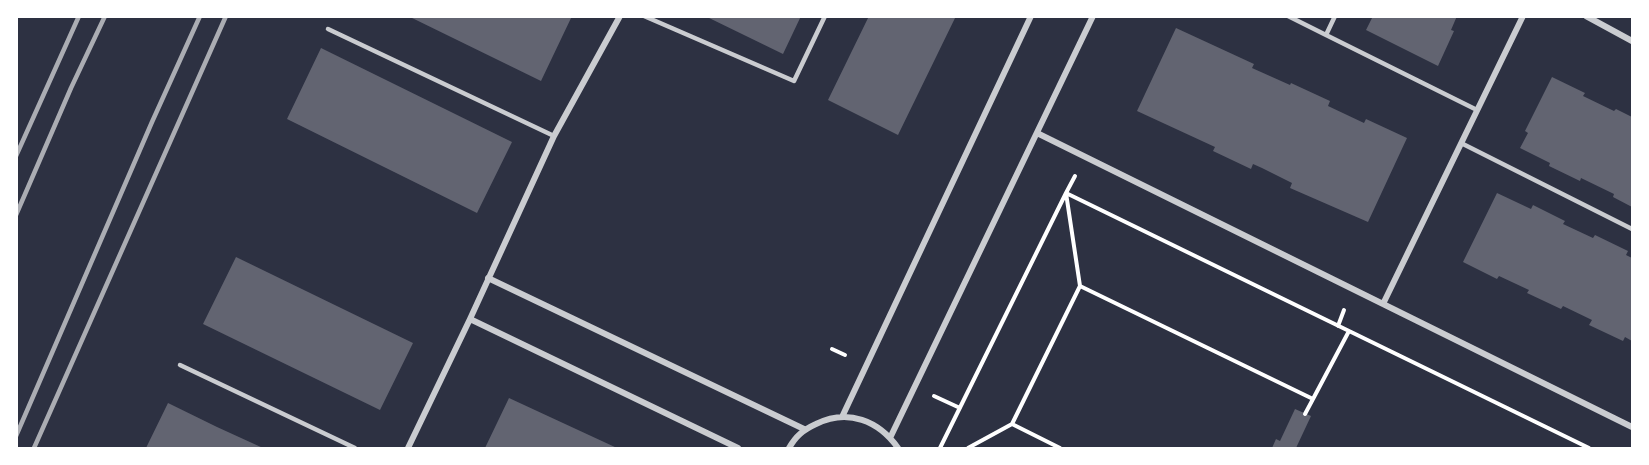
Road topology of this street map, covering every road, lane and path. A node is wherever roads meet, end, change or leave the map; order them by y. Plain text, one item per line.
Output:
1 (620, 16) edge
2 (644, 16) edge
3 (825, 16) edge
4 (1032, 16) edge
5 (1093, 16) edge
6 (1288, 16) edge
7 (1335, 16) edge
8 (1523, 16) edge
9 (1586, 16) edge
10 (328, 29) dead end
11 (1326, 35) junction
12 (1632, 40) edge
13 (1477, 110) junction
14 (1037, 133) junction
15 (554, 136) junction
16 (1461, 143) junction
17 (1085, 157) junction
18 (1066, 193) junction
19 (1632, 229) edge
20 (488, 278) junction
21 (1080, 286) junction
22 (1383, 304) junction
23 (470, 319) junction
24 (1349, 331) junction
25 (180, 365) dead end
26 (1313, 399) junction
27 (1305, 414) dead end
28 (842, 417) junction
29 (1012, 424) junction
30 (1632, 427) edge
31 (804, 429) junction
32 (890, 438) junction
33 (355, 448) edge
34 (408, 448) edge
35 (738, 448) edge
36 (789, 448) edge
37 (898, 448) edge
38 (940, 448) edge
39 (969, 448) edge
40 (1060, 448) edge
41 (1589, 448) edge

1 - 15 street
2 - 3 lane
4 - 28 street
5 - 14 street
6 - 11 lane
7 - 11 lane
8 - 13 street
9 - 12 street
10 - 15 lane
11 - 13 lane
13 - 16 street
14 - 17 street
14 - 32 street
15 - 20 street
16 - 19 lane
16 - 22 street
17 - 18 path
17 - 22 street
18 - 21 path
18 - 24 path
18 - 38 path
20 - 23 street
20 - 31 street
21 - 26 path
21 - 29 path
22 - 30 street
23 - 34 street
23 - 35 street
24 - 26 path
24 - 41 path
25 - 33 lane
26 - 27 path
28 - 31 street
28 - 32 street
29 - 39 path
29 - 40 path
31 - 36 street
32 - 37 street

